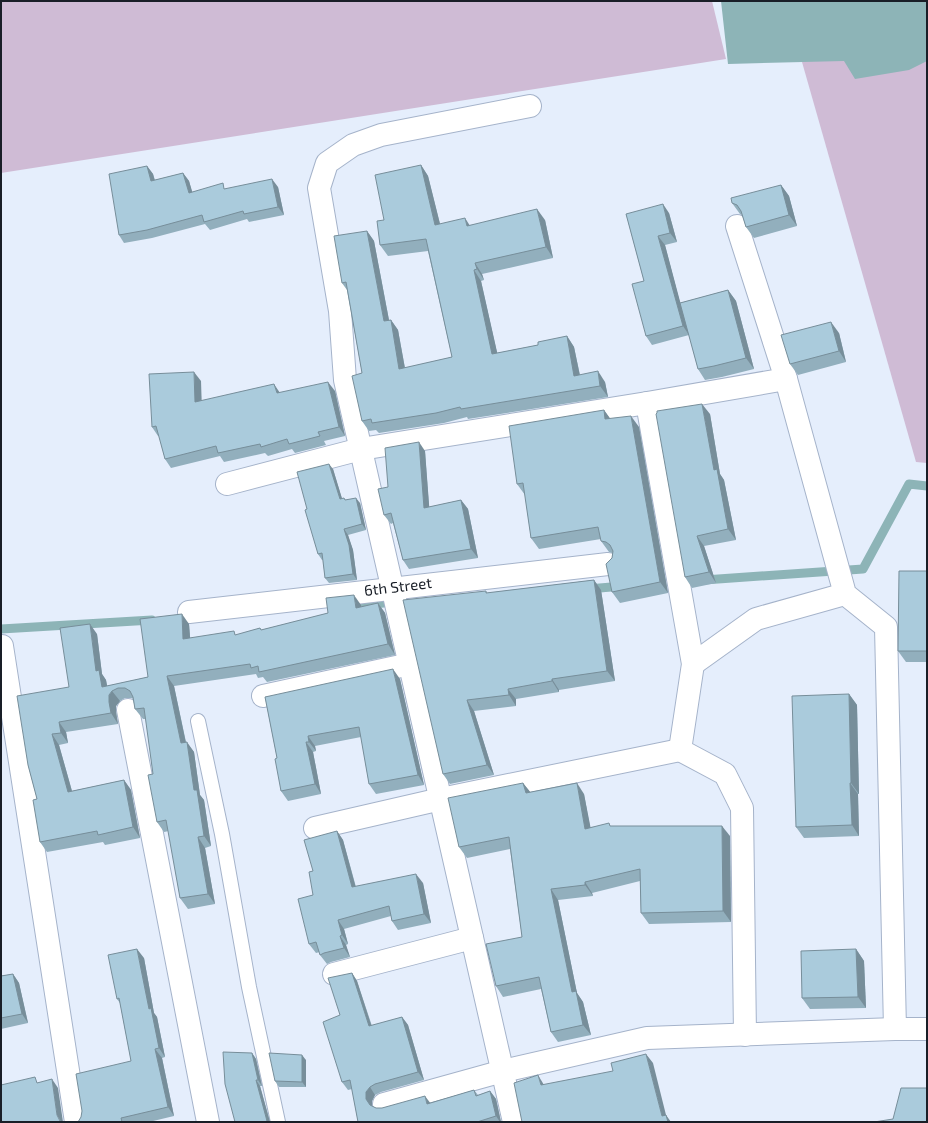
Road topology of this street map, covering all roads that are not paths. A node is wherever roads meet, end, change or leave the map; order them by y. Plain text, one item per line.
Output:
1 (530, 106) dead end
2 (737, 226) dead end
3 (786, 379) junction
4 (647, 403) junction
5 (361, 449) junction
6 (227, 484) dead end
7 (608, 564) edge
8 (393, 588) junction
9 (846, 594) junction
10 (189, 612) dead end
11 (2, 646) dead end
12 (410, 664) junction
13 (693, 664) junction
14 (263, 696) dead end
15 (128, 710) dead end
16 (198, 721) dead end
17 (680, 750) junction
18 (441, 800) junction
19 (315, 828) dead end
20 (472, 938) junction
21 (334, 974) dead end
22 (894, 1029) junction
23 (927, 1029) edge
24 (745, 1034) junction
25 (503, 1071) junction
26 (384, 1104) dead end
27 (76, 1122) edge
28 (208, 1122) edge
29 (278, 1122) edge
30 (514, 1122) edge

1 - 5 street
2 - 3 street
3 - 4 street
3 - 9 street
4 - 5 street
4 - 13 street
5 - 6 street
5 - 8 street
7 - 8 street, 6th Street
8 - 10 street, 6th Street
8 - 12 street
9 - 13 street
9 - 22 street
11 - 27 street
12 - 14 street
12 - 18 street
13 - 17 street
15 - 28 street
16 - 29 lane
17 - 18 street
17 - 24 street
18 - 19 street
18 - 20 street
20 - 21 street
20 - 25 street
22 - 23 street
22 - 24 street
24 - 25 street
25 - 26 street
25 - 30 street

